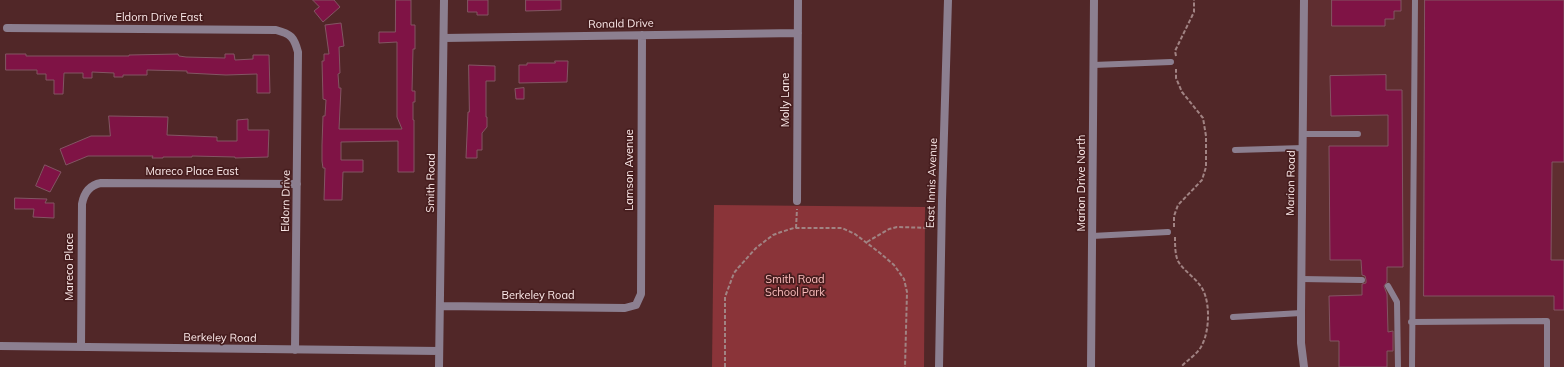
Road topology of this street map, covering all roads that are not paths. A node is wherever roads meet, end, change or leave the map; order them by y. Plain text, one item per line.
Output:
1 (444, 0) edge
2 (798, 0) edge
3 (948, 0) edge
4 (1094, 0) edge
5 (1304, 0) edge
6 (1415, 0) edge
7 (8, 28) dead end
8 (798, 33) junction
9 (642, 35) junction
10 (444, 38) junction
11 (298, 52) joint
12 (1173, 62) road end
13 (1093, 65) junction
14 (1303, 134) junction
15 (1358, 134) dead end
16 (1303, 148) junction
17 (1235, 150) dead end
18 (297, 184) junction
19 (88, 189) joint
20 (797, 201) road end
21 (1168, 232) dead end
22 (1092, 236) junction
23 (1302, 278) junction
24 (1362, 280) dead end
25 (1388, 286) dead end
26 (636, 305) joint
27 (440, 306) junction
28 (1301, 314) junction
29 (1233, 317) dead end
30 (1411, 322) junction
31 (0, 346) edge
32 (81, 347) junction
33 (295, 350) junction
34 (439, 350) junction
35 (439, 367) edge
36 (939, 367) edge
37 (1091, 367) edge
38 (1304, 367) edge
39 (1398, 367) edge
40 (1412, 367) edge
41 (1547, 367) edge

1 - 10 street, Smith Road
2 - 8 street, Molly Lane
3 - 36 street, East Innis Avenue
4 - 13 street, Marion Drive North
5 - 14 street, Marion Road
6 - 30 lane
7 - 11 street, Eldorn Drive East
8 - 9 street, Ronald Drive
8 - 20 street, Molly Lane
9 - 10 street, Ronald Drive
9 - 26 street, Lamson Avenue
10 - 27 street, Smith Road
11 - 18 street, Eldorn Drive
12 - 13 lane
13 - 22 street, Marion Drive North
14 - 15 lane
14 - 16 street, Marion Road
16 - 17 lane
16 - 23 street, Marion Road
18 - 19 street, Mareco Place East
18 - 33 street, Eldorn Drive
19 - 32 street, Mareco Place
21 - 22 lane
22 - 37 street, Marion Drive North
23 - 24 lane
23 - 28 street, Marion Road
25 - 39 lane
26 - 27 street, Berkeley Road
27 - 34 street, Smith Road
28 - 29 lane
28 - 38 street, Marion Road
30 - 40 lane
30 - 41 lane
31 - 32 street, Berkeley Road
32 - 33 street, Berkeley Road
33 - 34 street, Berkeley Road
34 - 35 street, Smith Road

